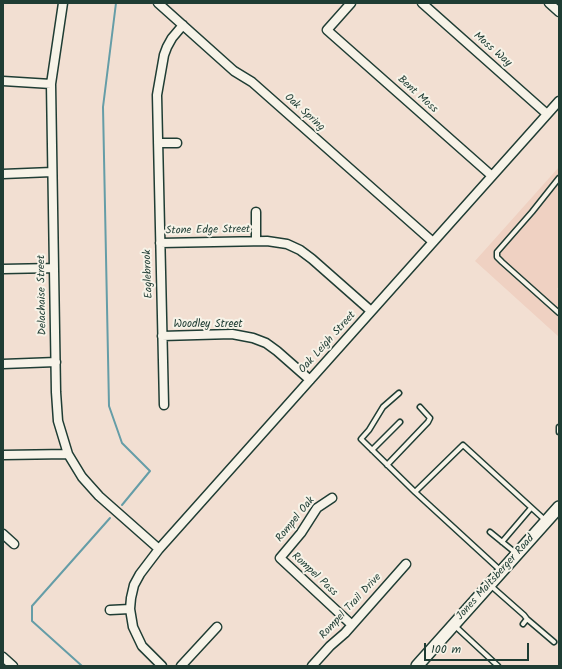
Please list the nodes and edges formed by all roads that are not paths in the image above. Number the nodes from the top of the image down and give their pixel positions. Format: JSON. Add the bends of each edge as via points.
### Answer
{"nodes":[{"id":1,"x":63,"y":3,"type":"edge"},
{"id":2,"x":158,"y":3,"type":"edge"},
{"id":3,"x":351,"y":3,"type":"edge"},
{"id":4,"x":422,"y":3,"type":"edge"},
{"id":5,"x":549,"y":3,"type":"edge"},
{"id":6,"x":559,"y":12,"type":"edge"},
{"id":7,"x":183,"y":25,"type":"junction"},
{"id":8,"x":3,"y":81,"type":"edge"},
{"id":9,"x":51,"y":84,"type":"junction"},
{"id":10,"x":559,"y":101,"type":"edge"},
{"id":11,"x":547,"y":114,"type":"junction"},
{"id":12,"x":158,"y":143,"type":"junction"},
{"id":13,"x":177,"y":143,"type":"dead end"},
{"id":14,"x":52,"y":172,"type":"junction"},
{"id":15,"x":3,"y":174,"type":"edge"},
{"id":16,"x":492,"y":176,"type":"junction"},
{"id":17,"x":559,"y":178,"type":"edge"},
{"id":18,"x":256,"y":212,"type":"dead end"},
{"id":19,"x":256,"y":241,"type":"junction"},
{"id":20,"x":433,"y":242,"type":"junction"},
{"id":21,"x":160,"y":243,"type":"junction"},
{"id":22,"x":54,"y":268,"type":"junction"},
{"id":23,"x":3,"y":270,"type":"edge"},
{"id":24,"x":371,"y":311,"type":"junction"},
{"id":25,"x":559,"y":314,"type":"edge"},
{"id":26,"x":162,"y":336,"type":"junction"},
{"id":27,"x":56,"y":362,"type":"junction"},
{"id":28,"x":3,"y":364,"type":"edge"},
{"id":29,"x":310,"y":380,"type":"junction"},
{"id":30,"x":399,"y":393,"type":"dead end"},
{"id":31,"x":164,"y":405,"type":"dead end"},
{"id":32,"x":420,"y":407,"type":"dead end"},
{"id":33,"x":400,"y":422,"type":"dead end"},
{"id":34,"x":559,"y":427,"type":"edge"},
{"id":35,"x":559,"y":432,"type":"edge"},
{"id":36,"x":372,"y":450,"type":"junction"},
{"id":37,"x":68,"y":454,"type":"junction"},
{"id":38,"x":3,"y":455,"type":"edge"},
{"id":39,"x":387,"y":465,"type":"junction"},
{"id":40,"x":415,"y":492,"type":"junction"},
{"id":41,"x":332,"y":498,"type":"dead end"},
{"id":42,"x":559,"y":507,"type":"edge"},
{"id":43,"x":531,"y":508,"type":"junction"},
{"id":44,"x":546,"y":522,"type":"junction"},
{"id":45,"x":490,"y":532,"type":"dead end"},
{"id":46,"x":3,"y":534,"type":"edge"},
{"id":47,"x":502,"y":542,"type":"junction"},
{"id":48,"x":14,"y":544,"type":"dead end"},
{"id":49,"x":159,"y":549,"type":"junction"},
{"id":50,"x":517,"y":554,"type":"junction"},
{"id":51,"x":280,"y":558,"type":"joint"},
{"id":52,"x":406,"y":564,"type":"dead end"},
{"id":53,"x":502,"y":571,"type":"junction"},
{"id":54,"x":490,"y":585,"type":"junction"},
{"id":55,"x":130,"y":609,"type":"junction"},
{"id":56,"x":110,"y":610,"type":"dead end"},
{"id":57,"x":527,"y":619,"type":"junction"},
{"id":58,"x":524,"y":624,"type":"dead end"},
{"id":59,"x":352,"y":625,"type":"junction"},
{"id":60,"x":454,"y":625,"type":"junction"},
{"id":61,"x":217,"y":627,"type":"dead end"},
{"id":62,"x":554,"y":642,"type":"dead end"},
{"id":63,"x":3,"y":657,"type":"edge"},
{"id":64,"x":13,"y":666,"type":"edge"},
{"id":65,"x":162,"y":666,"type":"edge"},
{"id":66,"x":181,"y":666,"type":"edge"},
{"id":67,"x":312,"y":666,"type":"edge"},
{"id":68,"x":418,"y":666,"type":"edge"},
{"id":69,"x":498,"y":666,"type":"edge"}],
"edges":[{"from":1,"to":9,"type":"street","name":"Delachaise Street"},
{"from":2,"to":7,"type":"street","name":"Oak Spring"},
{"from":3,"to":16,"type":"street","name":"Bent Moss","via":[[327,30]]},
{"from":4,"to":11,"type":"street","name":"Moss Way"},
{"from":5,"to":6,"type":"street"},
{"from":7,"to":12,"type":"street","name":"Eaglebrook","via":[[172,38],[164,55],[157,95]]},
{"from":7,"to":20,"type":"street","name":"Oak Spring","via":[[234,71],[252,82]]},
{"from":8,"to":9,"type":"street"},
{"from":9,"to":14,"type":"street","name":"Delachaise Street"},
{"from":10,"to":11,"type":"street","name":"Oak Leigh Street"},
{"from":11,"to":16,"type":"street","name":"Oak Leigh Street"},
{"from":12,"to":13,"type":"street"},
{"from":12,"to":21,"type":"street","name":"Eaglebrook"},
{"from":14,"to":15,"type":"street"},
{"from":14,"to":22,"type":"street","name":"Delachaise Street"},
{"from":16,"to":20,"type":"street","name":"Oak Leigh Street"},
{"from":17,"to":25,"type":"lane","via":[[497,252],[497,257]]},
{"from":18,"to":19,"type":"street","name":"Stone Edge Street"},
{"from":19,"to":21,"type":"street","name":"Stone Edge Street"},
{"from":19,"to":24,"type":"street","name":"Stone Edge Street","via":[[281,242],[300,250]]},
{"from":20,"to":24,"type":"street","name":"Oak Leigh Street"},
{"from":21,"to":26,"type":"street","name":"Eaglebrook"},
{"from":22,"to":23,"type":"street"},
{"from":22,"to":27,"type":"street","name":"Delachaise Street"},
{"from":24,"to":29,"type":"street","name":"Oak Leigh Street"},
{"from":26,"to":29,"type":"street","name":"Woodley Street","via":[[232,334],[253,338],[277,351]]},
{"from":26,"to":31,"type":"street","name":"Eaglebrook"},
{"from":27,"to":28,"type":"street"},
{"from":27,"to":37,"type":"street","name":"Delachaise Street","via":[[58,421]]},
{"from":29,"to":49,"type":"street","name":"Oak Leigh Street"},
{"from":30,"to":36,"type":"lane","via":[[383,407],[361,439]]},
{"from":32,"to":39,"type":"lane","via":[[430,418],[428,422]]},
{"from":33,"to":36,"type":"lane"},
{"from":34,"to":35,"type":"lane"},
{"from":36,"to":39,"type":"lane"},
{"from":37,"to":38,"type":"street"},
{"from":37,"to":49,"type":"street","name":"Delachaise Street","via":[[90,487]]},
{"from":39,"to":40,"type":"lane"},
{"from":40,"to":43,"type":"lane","via":[[463,445]]},
{"from":40,"to":53,"type":"lane"},
{"from":41,"to":51,"type":"street","name":"Rompel Oak","via":[[317,508],[301,533]]},
{"from":42,"to":44,"type":"main road","name":"Jones Maltsberger Road"},
{"from":43,"to":44,"type":"lane"},
{"from":43,"to":47,"type":"lane"},
{"from":44,"to":50,"type":"main road","name":"Jones Maltsberger Road"},
{"from":45,"to":47,"type":"lane"},
{"from":46,"to":48,"type":"street"},
{"from":47,"to":50,"type":"lane"},
{"from":49,"to":55,"type":"street","name":"Oak Leigh Street","via":[[134,585]]},
{"from":50,"to":53,"type":"main road","name":"Jones Maltsberger Road"},
{"from":51,"to":59,"type":"street","name":"Rompel Pass"},
{"from":52,"to":59,"type":"street","name":"Rompel Trail Drive"},
{"from":53,"to":54,"type":"main road","name":"Jones Maltsberger Road"},
{"from":54,"to":57,"type":"lane"},
{"from":54,"to":60,"type":"main road","name":"Jones Maltsberger Road"},
{"from":55,"to":56,"type":"street"},
{"from":55,"to":65,"type":"street","name":"Oak Leigh Street","via":[[133,627],[142,646]]},
{"from":57,"to":58,"type":"lane"},
{"from":57,"to":62,"type":"lane"},
{"from":59,"to":67,"type":"street","name":"Rompel Trail Drive"},
{"from":60,"to":68,"type":"main road","name":"Jones Maltsberger Road"},
{"from":60,"to":69,"type":"lane"},
{"from":61,"to":66,"type":"street"},
{"from":63,"to":64,"type":"street"}]}
